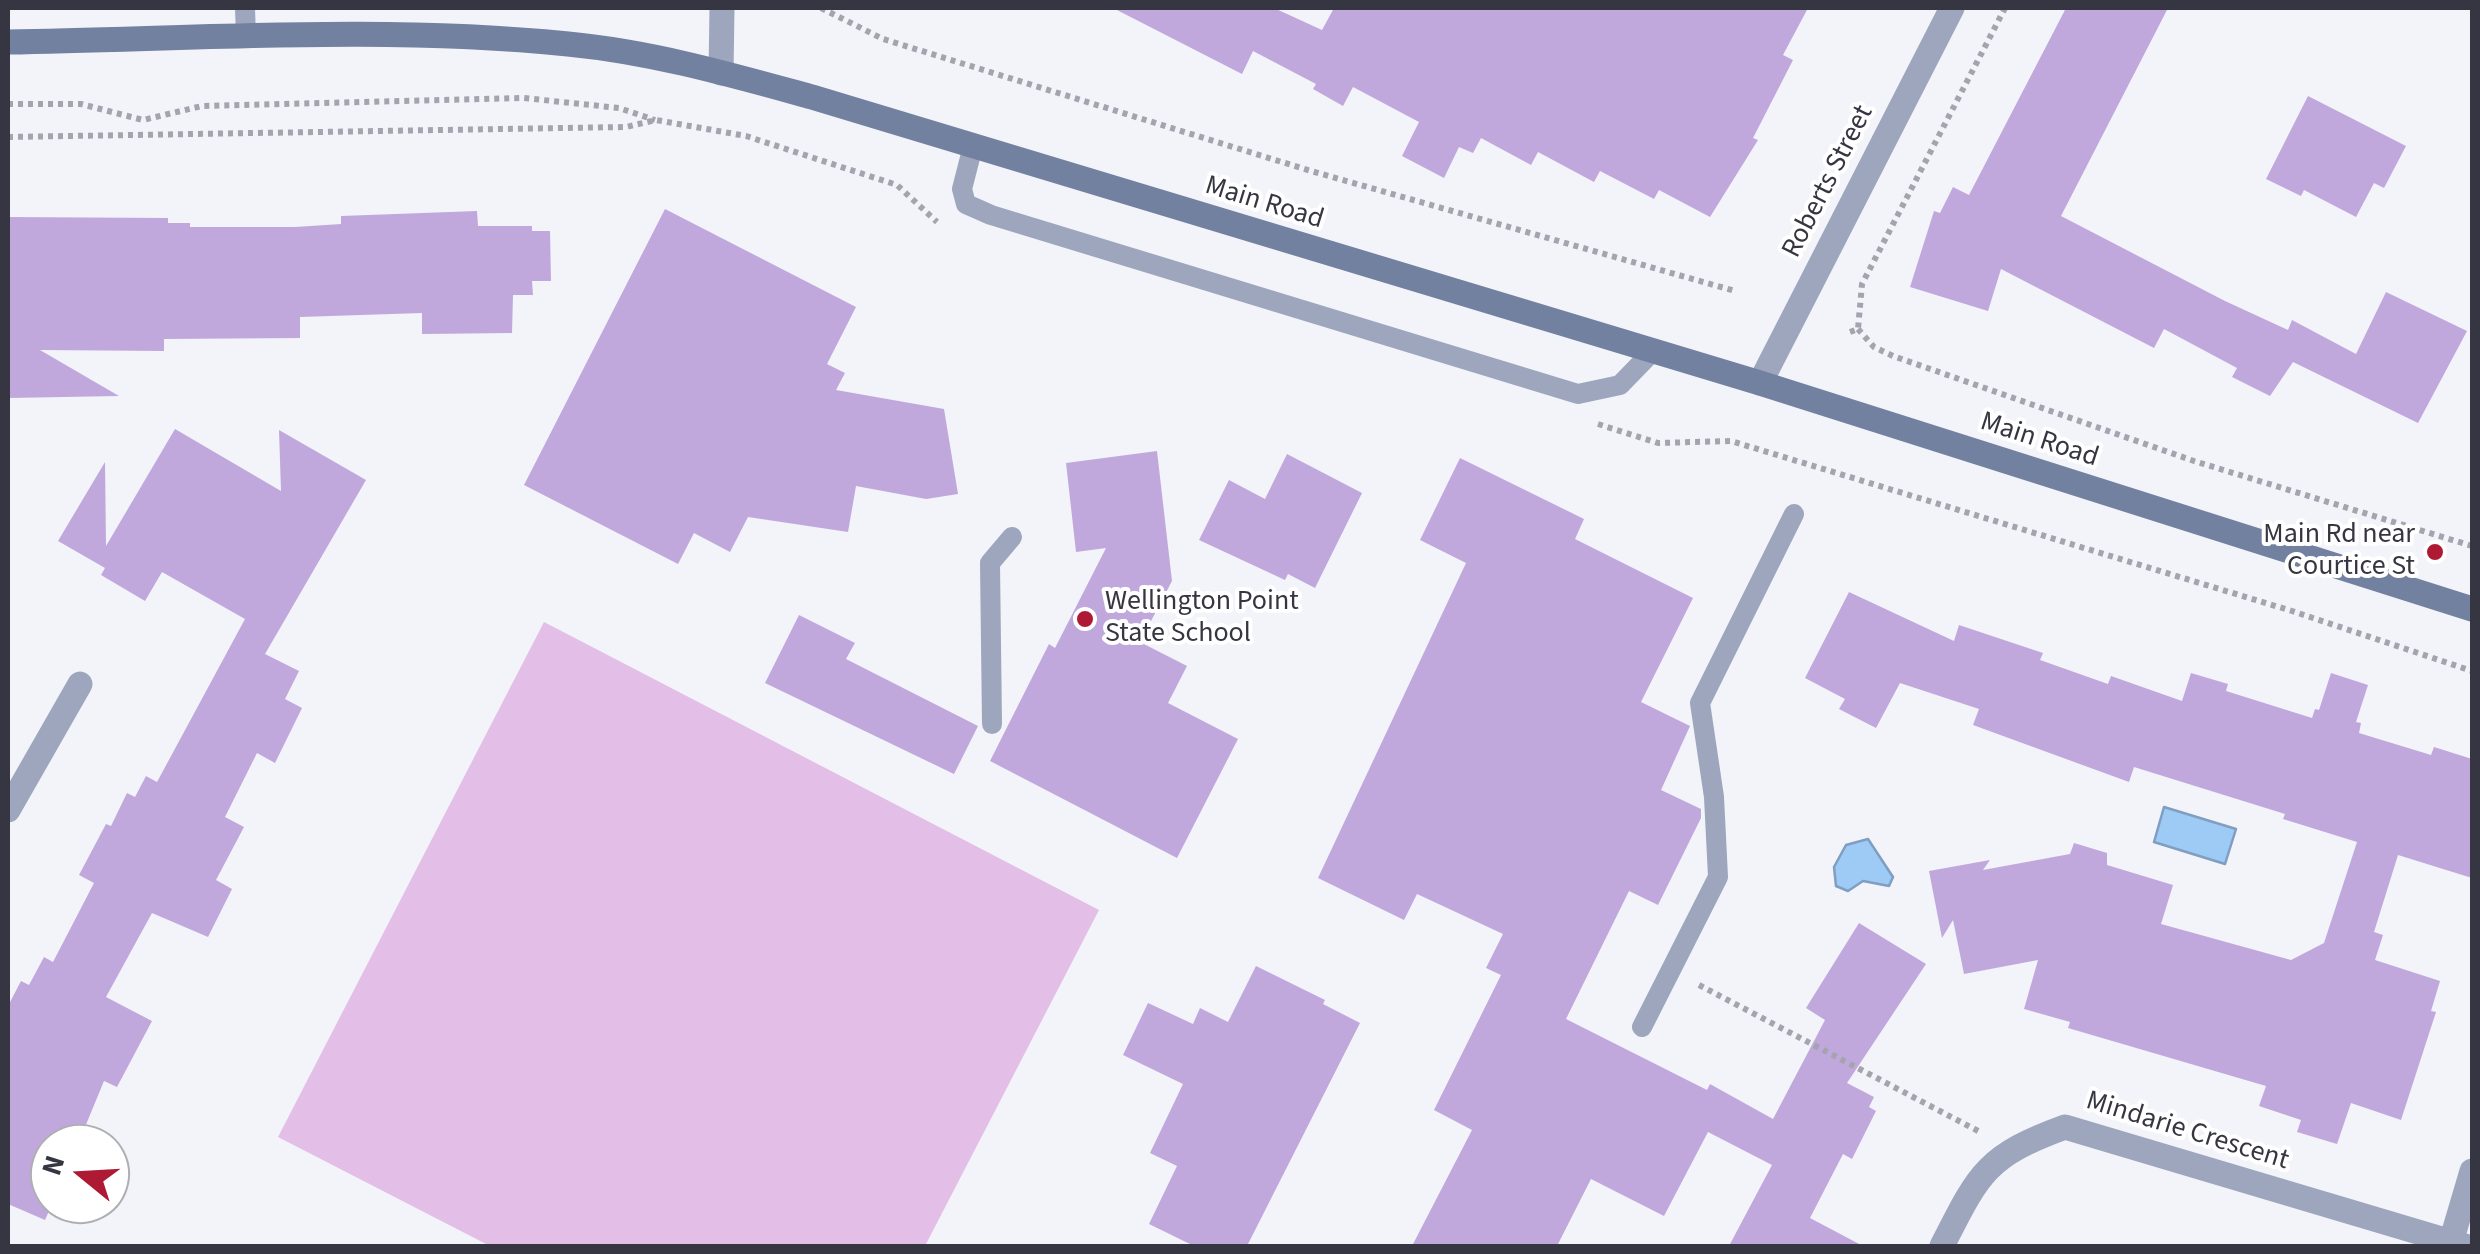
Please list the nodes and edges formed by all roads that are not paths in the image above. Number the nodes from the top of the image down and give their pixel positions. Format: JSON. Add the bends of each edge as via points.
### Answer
{"nodes":[{"id":1,"x":245,"y":8,"type":"edge"},
{"id":2,"x":722,"y":8,"type":"edge"},
{"id":3,"x":1952,"y":8,"type":"edge"},
{"id":4,"x":246,"y":38,"type":"junction"},
{"id":5,"x":8,"y":42,"type":"edge"},
{"id":6,"x":721,"y":72,"type":"junction"},
{"id":7,"x":973,"y":146,"type":"junction"},
{"id":8,"x":1652,"y":352,"type":"junction"},
{"id":9,"x":1760,"y":383,"type":"junction"},
{"id":10,"x":1794,"y":514,"type":"dead end"},
{"id":11,"x":1012,"y":537,"type":"dead end"},
{"id":12,"x":2472,"y":610,"type":"edge"},
{"id":13,"x":80,"y":684,"type":"dead end"},
{"id":14,"x":992,"y":724,"type":"dead end"},
{"id":15,"x":8,"y":810,"type":"edge"},
{"id":16,"x":1642,"y":1027,"type":"dead end"},
{"id":17,"x":2472,"y":1171,"type":"edge"},
{"id":18,"x":2458,"y":1244,"type":"edge"},
{"id":19,"x":1942,"y":1246,"type":"edge"}],
"edges":[{"from":1,"to":4,"type":"lane"},
{"from":2,"to":6,"type":"street"},
{"from":3,"to":9,"type":"street","name":"Roberts Street"},
{"from":4,"to":5,"type":"main road","name":"Main Road"},
{"from":4,"to":6,"type":"main road","name":"Main Road","via":[[433,36],[568,44]]},
{"from":6,"to":7,"type":"main road","name":"Main Road"},
{"from":7,"to":8,"type":"main road","name":"Main Road"},
{"from":7,"to":8,"type":"lane","via":[[962,188],[966,204],[992,216],[1578,394],[1620,385]]},
{"from":8,"to":9,"type":"main road","name":"Main Road"},
{"from":9,"to":12,"type":"main road","name":"Main Road"},
{"from":10,"to":16,"type":"lane","via":[[1700,702],[1718,878]]},
{"from":11,"to":14,"type":"lane","via":[[990,563]]},
{"from":13,"to":15,"type":"street"},
{"from":17,"to":18,"type":"street"},
{"from":18,"to":19,"type":"street","name":"Mindarie Crescent","via":[[2065,1126],[2010,1147],[1971,1188]]}]}
